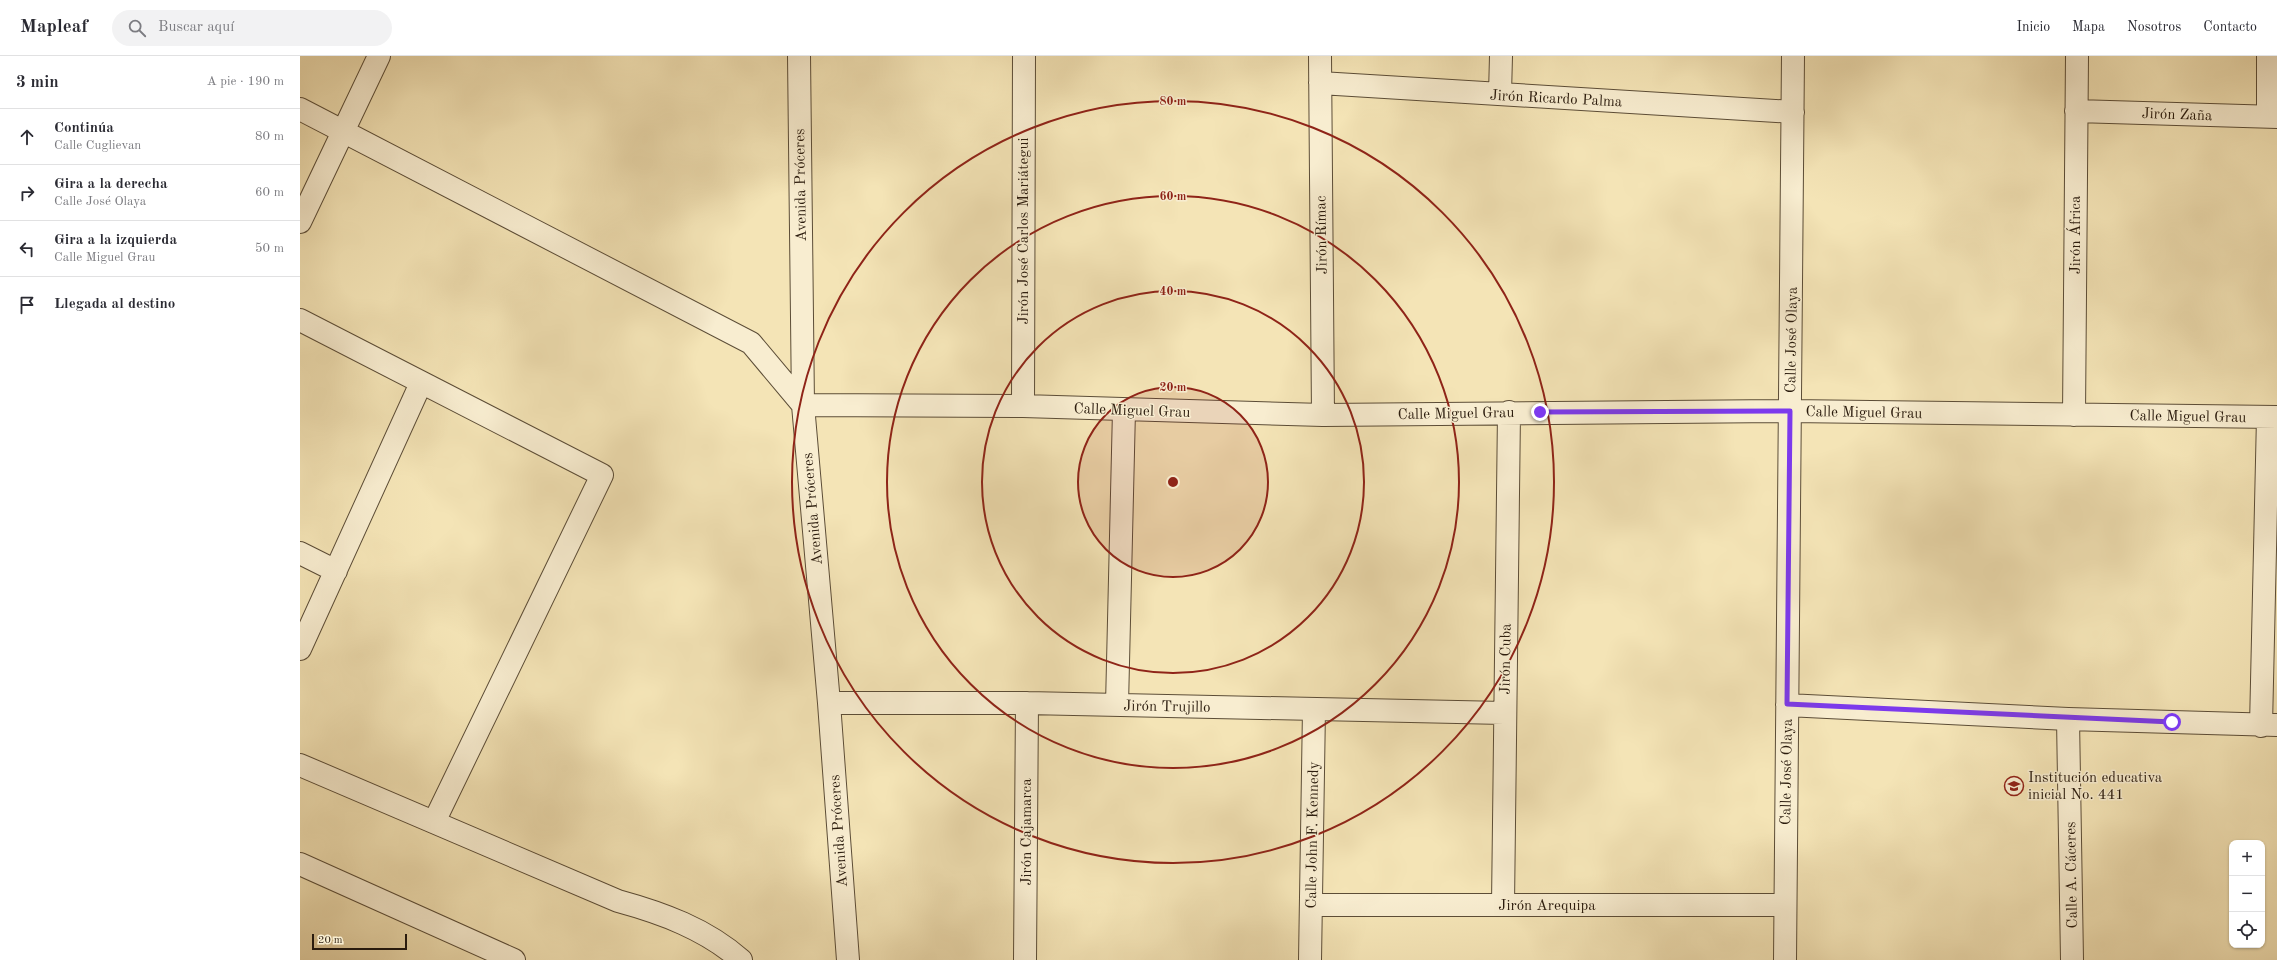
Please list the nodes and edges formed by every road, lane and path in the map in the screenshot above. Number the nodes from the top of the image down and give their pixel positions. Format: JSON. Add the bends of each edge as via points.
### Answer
{"nodes":[{"id":1,"x":379,"y":56,"type":"edge"},
{"id":2,"x":799,"y":56,"type":"edge"},
{"id":3,"x":1024,"y":56,"type":"edge"},
{"id":4,"x":1320,"y":56,"type":"edge"},
{"id":5,"x":1501,"y":56,"type":"edge"},
{"id":6,"x":1793,"y":56,"type":"edge"},
{"id":7,"x":2077,"y":56,"type":"edge"},
{"id":8,"x":2268,"y":56,"type":"edge"},
{"id":9,"x":1320,"y":83,"type":"junction"},
{"id":10,"x":1500,"y":94,"type":"junction"},
{"id":11,"x":300,"y":109,"type":"edge"},
{"id":12,"x":2076,"y":111,"type":"junction"},
{"id":13,"x":1793,"y":112,"type":"junction"},
{"id":14,"x":2272,"y":117,"type":"edge"},
{"id":15,"x":343,"y":131,"type":"junction"},
{"id":16,"x":300,"y":222,"type":"edge"},
{"id":17,"x":300,"y":320,"type":"edge"},
{"id":18,"x":421,"y":383,"type":"junction"},
{"id":19,"x":803,"y":405,"type":"junction"},
{"id":20,"x":1023,"y":406,"type":"junction"},
{"id":21,"x":1124,"y":410,"type":"junction"},
{"id":22,"x":1790,"y":411,"type":"junction"},
{"id":23,"x":1509,"y":412,"type":"junction"},
{"id":24,"x":1323,"y":414,"type":"junction"},
{"id":25,"x":2074,"y":415,"type":"junction"},
{"id":26,"x":2272,"y":417,"type":"edge"},
{"id":27,"x":300,"y":553,"type":"edge"},
{"id":28,"x":336,"y":571,"type":"junction"},
{"id":29,"x":300,"y":649,"type":"edge"},
{"id":30,"x":829,"y":702,"type":"junction"},
{"id":31,"x":1027,"y":704,"type":"junction"},
{"id":32,"x":1787,"y":704,"type":"junction"},
{"id":33,"x":1117,"y":705,"type":"junction"},
{"id":34,"x":1314,"y":709,"type":"junction"},
{"id":35,"x":1504,"y":713,"type":"junction"},
{"id":36,"x":2068,"y":719,"type":"junction"},
{"id":37,"x":2269,"y":726,"type":"edge"},
{"id":38,"x":300,"y":765,"type":"edge"},
{"id":39,"x":434,"y":822,"type":"junction"},
{"id":40,"x":300,"y":864,"type":"edge"},
{"id":41,"x":1311,"y":905,"type":"junction"},
{"id":42,"x":1503,"y":905,"type":"junction"},
{"id":43,"x":1784,"y":905,"type":"junction"},
{"id":44,"x":514,"y":960,"type":"edge"},
{"id":45,"x":740,"y":960,"type":"edge"},
{"id":46,"x":848,"y":960,"type":"edge"},
{"id":47,"x":1026,"y":960,"type":"edge"},
{"id":48,"x":1310,"y":960,"type":"edge"},
{"id":49,"x":1785,"y":960,"type":"edge"},
{"id":50,"x":2072,"y":960,"type":"edge"}],
"edges":[{"from":1,"to":15,"type":"street"},
{"from":2,"to":19,"type":"street","name":"Avenida Próceres"},
{"from":3,"to":20,"type":"street","name":"Jirón José Carlos Mariátegui"},
{"from":4,"to":9,"type":"street","name":"Jirón Rímac"},
{"from":5,"to":10,"type":"street"},
{"from":6,"to":13,"type":"street","name":"Calle José Olaya"},
{"from":7,"to":12,"type":"street","name":"Jirón África"},
{"from":8,"to":14,"type":"street"},
{"from":9,"to":10,"type":"street","name":"Jirón Ricardo Palma"},
{"from":9,"to":24,"type":"street","name":"Jirón Rímac"},
{"from":10,"to":13,"type":"street","name":"Jirón Ricardo Palma"},
{"from":11,"to":15,"type":"street"},
{"from":12,"to":14,"type":"street","name":"Jirón Zaña"},
{"from":12,"to":25,"type":"street","name":"Jirón África"},
{"from":13,"to":22,"type":"street","name":"Calle José Olaya"},
{"from":15,"to":16,"type":"street"},
{"from":15,"to":19,"type":"street","via":[[751,343]]},
{"from":17,"to":18,"type":"street"},
{"from":18,"to":28,"type":"street"},
{"from":18,"to":39,"type":"street","via":[[602,475]]},
{"from":19,"to":20,"type":"street","name":"Calle Miguel Grau"},
{"from":19,"to":30,"type":"street","name":"Avenida Próceres"},
{"from":20,"to":21,"type":"street","name":"Calle Miguel Grau"},
{"from":21,"to":24,"type":"street","name":"Calle Miguel Grau"},
{"from":21,"to":33,"type":"street"},
{"from":22,"to":23,"type":"street","name":"Calle Miguel Grau"},
{"from":22,"to":25,"type":"street","name":"Calle Miguel Grau"},
{"from":22,"to":32,"type":"street","name":"Calle José Olaya"},
{"from":23,"to":24,"type":"street","name":"Calle Miguel Grau"},
{"from":23,"to":35,"type":"street","name":"Jirón Cuba"},
{"from":25,"to":26,"type":"street","name":"Calle Miguel Grau"},
{"from":26,"to":37,"type":"street"},
{"from":27,"to":28,"type":"street"},
{"from":28,"to":29,"type":"street"},
{"from":30,"to":31,"type":"street","name":"Jirón Trujillo"},
{"from":30,"to":46,"type":"street","name":"Avenida Próceres"},
{"from":31,"to":33,"type":"street","name":"Jirón Trujillo"},
{"from":31,"to":47,"type":"street","name":"Jirón Cajamarca"},
{"from":32,"to":36,"type":"street"},
{"from":32,"to":43,"type":"street","name":"Calle José Olaya"},
{"from":33,"to":34,"type":"street","name":"Jirón Trujillo"},
{"from":34,"to":35,"type":"street","name":"Jirón Trujillo"},
{"from":34,"to":41,"type":"street","name":"Calle John F. Kennedy"},
{"from":35,"to":42,"type":"street","name":"Jirón Cuba"},
{"from":36,"to":37,"type":"street"},
{"from":36,"to":50,"type":"street","name":"Calle A. Cáceres"},
{"from":38,"to":39,"type":"street"},
{"from":39,"to":45,"type":"street","via":[[618,901],[681,922],[710,938]]},
{"from":40,"to":44,"type":"street"},
{"from":41,"to":42,"type":"street","name":"Jirón Arequipa"},
{"from":41,"to":48,"type":"street","name":"Calle John F. Kennedy"},
{"from":42,"to":43,"type":"street","name":"Jirón Arequipa"},
{"from":43,"to":49,"type":"street","name":"Calle José Olaya"}]}
